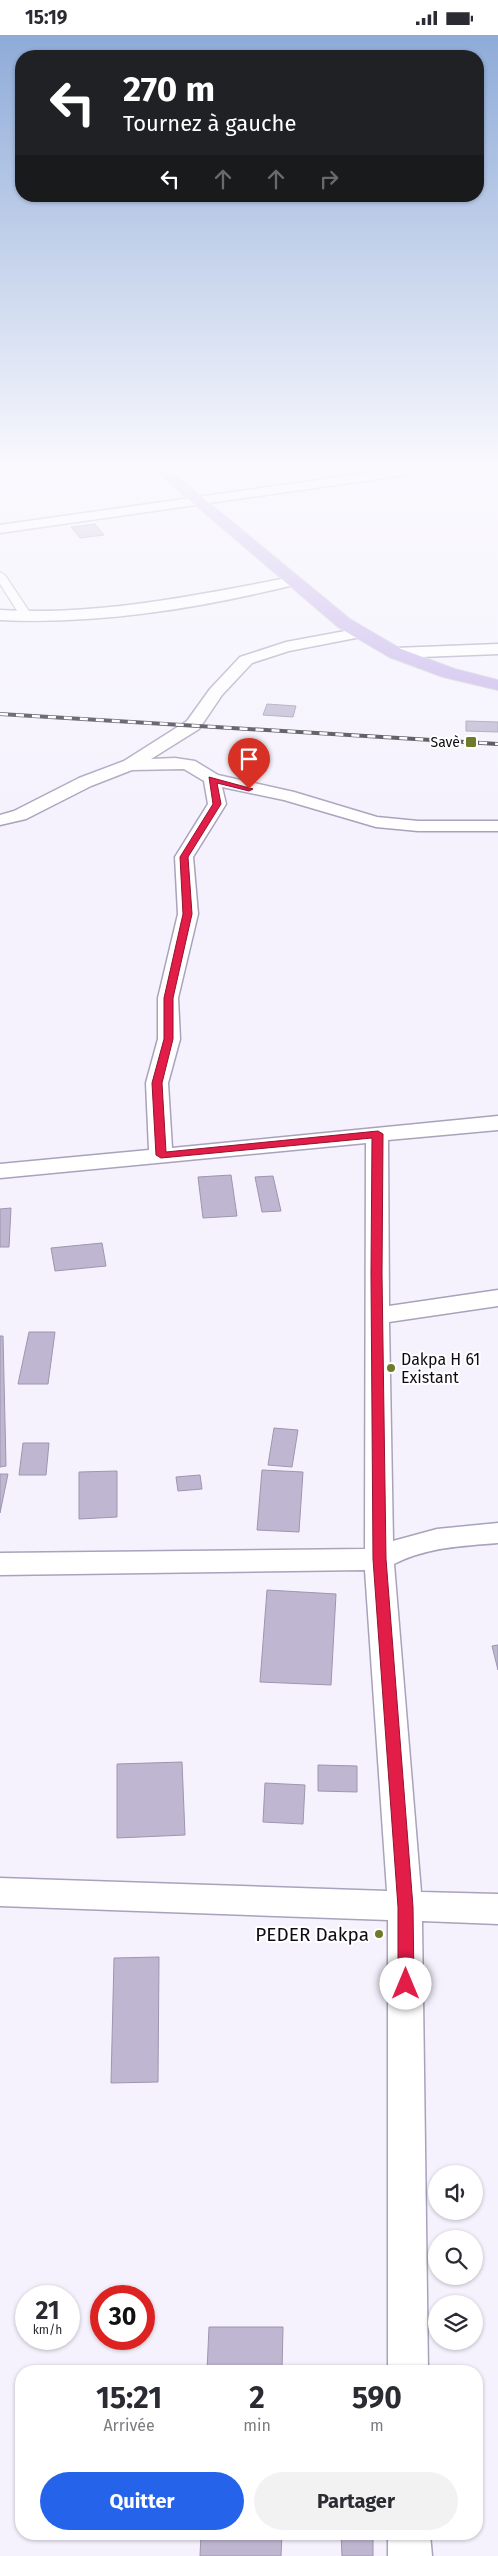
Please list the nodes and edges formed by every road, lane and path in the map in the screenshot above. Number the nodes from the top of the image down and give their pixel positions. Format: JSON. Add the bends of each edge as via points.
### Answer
{"nodes":[{"id":1,"x":8,"y":587,"type":"edge"},
{"id":2,"x":261,"y":587,"type":"edge"},
{"id":3,"x":299,"y":587,"type":"edge"},
{"id":4,"x":0,"y":615,"type":"edge"},
{"id":5,"x":28,"y":617,"type":"junction"},
{"id":6,"x":361,"y":633,"type":"junction"},
{"id":7,"x":498,"y":649,"type":"edge"},
{"id":8,"x":395,"y":653,"type":"junction"},
{"id":9,"x":498,"y":660,"type":"edge"},
{"id":10,"x":423,"y":663,"type":"junction"},
{"id":11,"x":498,"y":685,"type":"edge"},
{"id":12,"x":130,"y":765,"type":"junction"},
{"id":13,"x":212,"y":779,"type":"junction"},
{"id":14,"x":0,"y":820,"type":"edge"},
{"id":15,"x":498,"y":826,"type":"edge"},
{"id":16,"x":498,"y":1123,"type":"edge"},
{"id":17,"x":378,"y":1134,"type":"junction"},
{"id":18,"x":161,"y":1155,"type":"junction"},
{"id":19,"x":0,"y":1171,"type":"edge"},
{"id":20,"x":498,"y":1299,"type":"edge"},
{"id":21,"x":377,"y":1315,"type":"junction"},
{"id":22,"x":498,"y":1533,"type":"edge"},
{"id":23,"x":379,"y":1559,"type":"junction"},
{"id":24,"x":0,"y":1564,"type":"edge"},
{"id":25,"x":0,"y":1892,"type":"edge"},
{"id":26,"x":405,"y":1907,"type":"junction"},
{"id":27,"x":498,"y":1909,"type":"edge"},
{"id":28,"x":408,"y":2365,"type":"edge"},
{"id":29,"x":410,"y":2540,"type":"edge"},
{"id":30,"x":410,"y":2556,"type":"edge"}],
"edges":[{"from":1,"to":5,"type":"street"},
{"from":2,"to":5,"type":"street","via":[[134,610]]},
{"from":3,"to":6,"type":"main road"},
{"from":4,"to":5,"type":"street"},
{"from":6,"to":8,"type":"main road"},
{"from":6,"to":12,"type":"street","via":[[286,647],[246,660],[216,691],[193,725]]},
{"from":7,"to":8,"type":"street"},
{"from":8,"to":10,"type":"main road"},
{"from":9,"to":10,"type":"street"},
{"from":10,"to":11,"type":"main road"},
{"from":12,"to":13,"type":"street","via":[[189,765]]},
{"from":12,"to":14,"type":"street","via":[[20,815]]},
{"from":13,"to":15,"type":"street","via":[[288,796],[376,822],[418,826]]},
{"from":13,"to":18,"type":"street","via":[[217,804],[184,857],[188,914],[168,998],[169,1039],[157,1083]]},
{"from":16,"to":17,"type":"street"},
{"from":17,"to":18,"type":"street"},
{"from":17,"to":21,"type":"street"},
{"from":18,"to":19,"type":"street"},
{"from":20,"to":21,"type":"street"},
{"from":21,"to":23,"type":"street"},
{"from":22,"to":23,"type":"street","via":[[452,1536],[402,1546]]},
{"from":23,"to":24,"type":"street"},
{"from":23,"to":26,"type":"street"},
{"from":25,"to":26,"type":"street"},
{"from":26,"to":27,"type":"street"},
{"from":26,"to":28,"type":"street"},
{"from":29,"to":30,"type":"street"}]}
